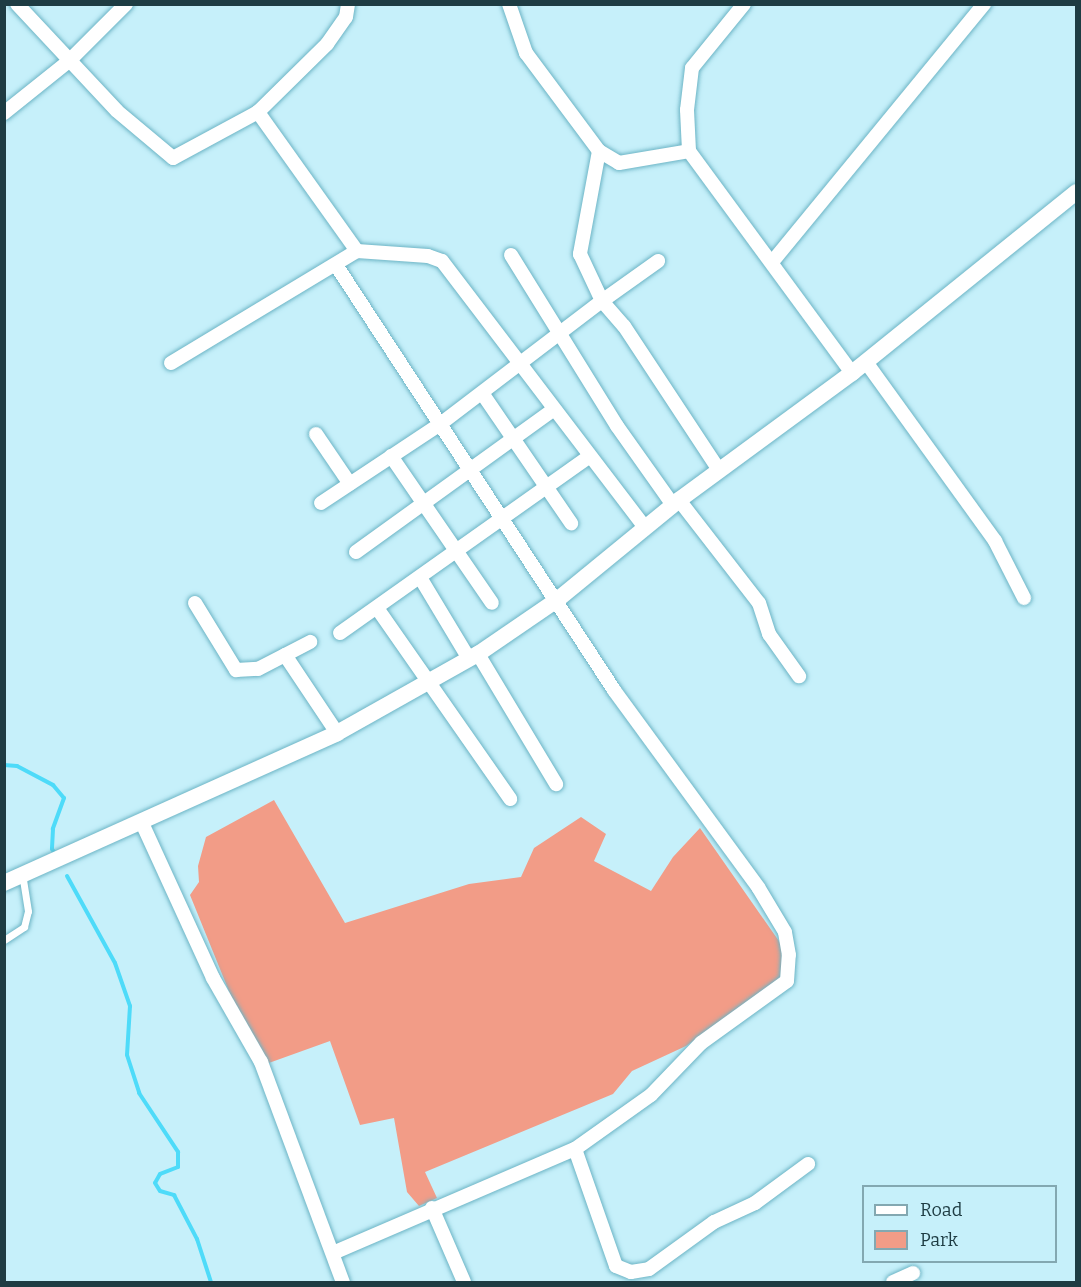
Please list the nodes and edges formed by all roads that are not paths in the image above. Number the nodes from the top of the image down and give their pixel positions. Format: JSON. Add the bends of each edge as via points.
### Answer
{"nodes":[{"id":1,"x":17,"y":4,"type":"edge"},
{"id":2,"x":126,"y":4,"type":"edge"},
{"id":3,"x":348,"y":4,"type":"edge"},
{"id":4,"x":509,"y":4,"type":"edge"},
{"id":5,"x":744,"y":4,"type":"edge"},
{"id":6,"x":984,"y":4,"type":"edge"},
{"id":7,"x":69,"y":61,"type":"junction"},
{"id":8,"x":4,"y":112,"type":"edge"},
{"id":9,"x":258,"y":112,"type":"junction"},
{"id":10,"x":599,"y":151,"type":"junction"},
{"id":11,"x":689,"y":151,"type":"junction"},
{"id":12,"x":1077,"y":192,"type":"edge"},
{"id":13,"x":357,"y":251,"type":"junction"},
{"id":14,"x":511,"y":255,"type":"dead end"},
{"id":15,"x":658,"y":261,"type":"dead end"},
{"id":16,"x":773,"y":261,"type":"junction"},
{"id":17,"x":336,"y":265,"type":"junction"},
{"id":18,"x":602,"y":301,"type":"junction"},
{"id":19,"x":561,"y":333,"type":"junction"},
{"id":20,"x":866,"y":362,"type":"junction"},
{"id":21,"x":171,"y":363,"type":"dead end"},
{"id":22,"x":522,"y":363,"type":"junction"},
{"id":23,"x":852,"y":373,"type":"junction"},
{"id":24,"x":482,"y":393,"type":"junction"},
{"id":25,"x":553,"y":410,"type":"junction"},
{"id":26,"x":439,"y":425,"type":"junction"},
{"id":27,"x":316,"y":434,"type":"dead end"},
{"id":28,"x":513,"y":440,"type":"junction"},
{"id":29,"x":391,"y":456,"type":"junction"},
{"id":30,"x":589,"y":457,"type":"junction"},
{"id":31,"x":471,"y":469,"type":"junction"},
{"id":32,"x":719,"y":470,"type":"junction"},
{"id":33,"x":350,"y":484,"type":"junction"},
{"id":34,"x":548,"y":486,"type":"junction"},
{"id":35,"x":321,"y":503,"type":"dead end"},
{"id":36,"x":676,"y":503,"type":"junction"},
{"id":37,"x":423,"y":504,"type":"junction"},
{"id":38,"x":503,"y":518,"type":"junction"},
{"id":39,"x":572,"y":523,"type":"dead end"},
{"id":40,"x":645,"y":527,"type":"junction"},
{"id":41,"x":356,"y":552,"type":"dead end"},
{"id":42,"x":456,"y":552,"type":"junction"},
{"id":43,"x":421,"y":579,"type":"junction"},
{"id":44,"x":1024,"y":598,"type":"dead end"},
{"id":45,"x":557,"y":600,"type":"junction"},
{"id":46,"x":195,"y":603,"type":"dead end"},
{"id":47,"x":492,"y":603,"type":"dead end"},
{"id":48,"x":377,"y":608,"type":"junction"},
{"id":49,"x":340,"y":633,"type":"dead end"},
{"id":50,"x":310,"y":642,"type":"dead end"},
{"id":51,"x":285,"y":655,"type":"junction"},
{"id":52,"x":474,"y":656,"type":"junction"},
{"id":53,"x":799,"y":676,"type":"dead end"},
{"id":54,"x":432,"y":682,"type":"junction"},
{"id":55,"x":337,"y":733,"type":"junction"},
{"id":56,"x":556,"y":784,"type":"dead end"},
{"id":57,"x":510,"y":799,"type":"dead end"},
{"id":58,"x":142,"y":823,"type":"junction"},
{"id":59,"x":22,"y":876,"type":"junction"},
{"id":60,"x":4,"y":883,"type":"edge"},
{"id":61,"x":4,"y":940,"type":"edge"},
{"id":62,"x":575,"y":1149,"type":"junction"},
{"id":63,"x":808,"y":1164,"type":"dead end"},
{"id":64,"x":432,"y":1208,"type":"junction"},
{"id":65,"x":333,"y":1253,"type":"junction"},
{"id":66,"x":913,"y":1273,"type":"dead end"},
{"id":67,"x":628,"y":1277,"type":"edge"},
{"id":68,"x":343,"y":1282,"type":"edge"},
{"id":69,"x":464,"y":1282,"type":"edge"},
{"id":70,"x":893,"y":1282,"type":"edge"}],
"edges":[{"from":1,"to":7,"type":"street"},
{"from":2,"to":7,"type":"street"},
{"from":3,"to":9,"type":"street","via":[[346,17],[327,44]]},
{"from":4,"to":10,"type":"street","via":[[526,53]]},
{"from":5,"to":11,"type":"street","via":[[692,68],[687,110]]},
{"from":6,"to":16,"type":"street"},
{"from":7,"to":8,"type":"street"},
{"from":7,"to":9,"type":"street","via":[[117,111],[172,158]]},
{"from":9,"to":13,"type":"street"},
{"from":10,"to":11,"type":"street","via":[[619,163]]},
{"from":10,"to":18,"type":"street","via":[[580,254]]},
{"from":11,"to":16,"type":"street"},
{"from":12,"to":20,"type":"street"},
{"from":13,"to":17,"type":"street"},
{"from":13,"to":22,"type":"street","via":[[428,256],[442,261]]},
{"from":14,"to":19,"type":"street"},
{"from":15,"to":18,"type":"street"},
{"from":16,"to":23,"type":"street"},
{"from":17,"to":21,"type":"street"},
{"from":17,"to":26,"type":"street"},
{"from":18,"to":19,"type":"street"},
{"from":18,"to":32,"type":"street","via":[[624,326]]},
{"from":19,"to":22,"type":"street"},
{"from":19,"to":36,"type":"street","via":[[617,426]]},
{"from":20,"to":23,"type":"street"},
{"from":20,"to":44,"type":"street","via":[[995,541]]},
{"from":22,"to":24,"type":"street"},
{"from":22,"to":25,"type":"street"},
{"from":23,"to":32,"type":"street"},
{"from":24,"to":26,"type":"street"},
{"from":24,"to":28,"type":"street"},
{"from":25,"to":28,"type":"street"},
{"from":25,"to":30,"type":"street"},
{"from":26,"to":29,"type":"street"},
{"from":26,"to":31,"type":"street"},
{"from":27,"to":33,"type":"street"},
{"from":28,"to":31,"type":"street"},
{"from":28,"to":34,"type":"street"},
{"from":29,"to":33,"type":"street"},
{"from":29,"to":37,"type":"street"},
{"from":30,"to":34,"type":"street"},
{"from":30,"to":40,"type":"street"},
{"from":31,"to":37,"type":"street"},
{"from":31,"to":38,"type":"street"},
{"from":32,"to":36,"type":"street"},
{"from":33,"to":35,"type":"street"},
{"from":34,"to":38,"type":"street"},
{"from":34,"to":39,"type":"street"},
{"from":36,"to":40,"type":"street"},
{"from":36,"to":53,"type":"street","via":[[759,603],[769,634]]},
{"from":37,"to":41,"type":"street"},
{"from":37,"to":42,"type":"street"},
{"from":38,"to":42,"type":"street"},
{"from":38,"to":45,"type":"street"},
{"from":40,"to":45,"type":"street"},
{"from":42,"to":43,"type":"street"},
{"from":42,"to":47,"type":"street"},
{"from":43,"to":48,"type":"street"},
{"from":43,"to":52,"type":"street"},
{"from":45,"to":52,"type":"street"},
{"from":45,"to":62,"type":"street","via":[[614,690],[758,887],[785,932],[789,955],[787,981],[701,1043],[651,1095]]},
{"from":46,"to":51,"type":"street","via":[[236,670],[258,669]]},
{"from":48,"to":49,"type":"street"},
{"from":48,"to":54,"type":"street"},
{"from":50,"to":51,"type":"street"},
{"from":51,"to":55,"type":"street"},
{"from":52,"to":54,"type":"street"},
{"from":52,"to":56,"type":"street"},
{"from":54,"to":55,"type":"street"},
{"from":54,"to":57,"type":"street"},
{"from":55,"to":58,"type":"street"},
{"from":58,"to":59,"type":"street"},
{"from":58,"to":65,"type":"street","via":[[213,978],[261,1062]]},
{"from":59,"to":60,"type":"street"},
{"from":59,"to":61,"type":"lane","via":[[28,911],[24,927]]},
{"from":62,"to":64,"type":"street"},
{"from":62,"to":67,"type":"street","via":[[616,1266]]},
{"from":63,"to":67,"type":"street","via":[[755,1203],[714,1222],[649,1269]]},
{"from":64,"to":65,"type":"street"},
{"from":64,"to":69,"type":"street"},
{"from":65,"to":68,"type":"street"},
{"from":66,"to":70,"type":"street"}]}
